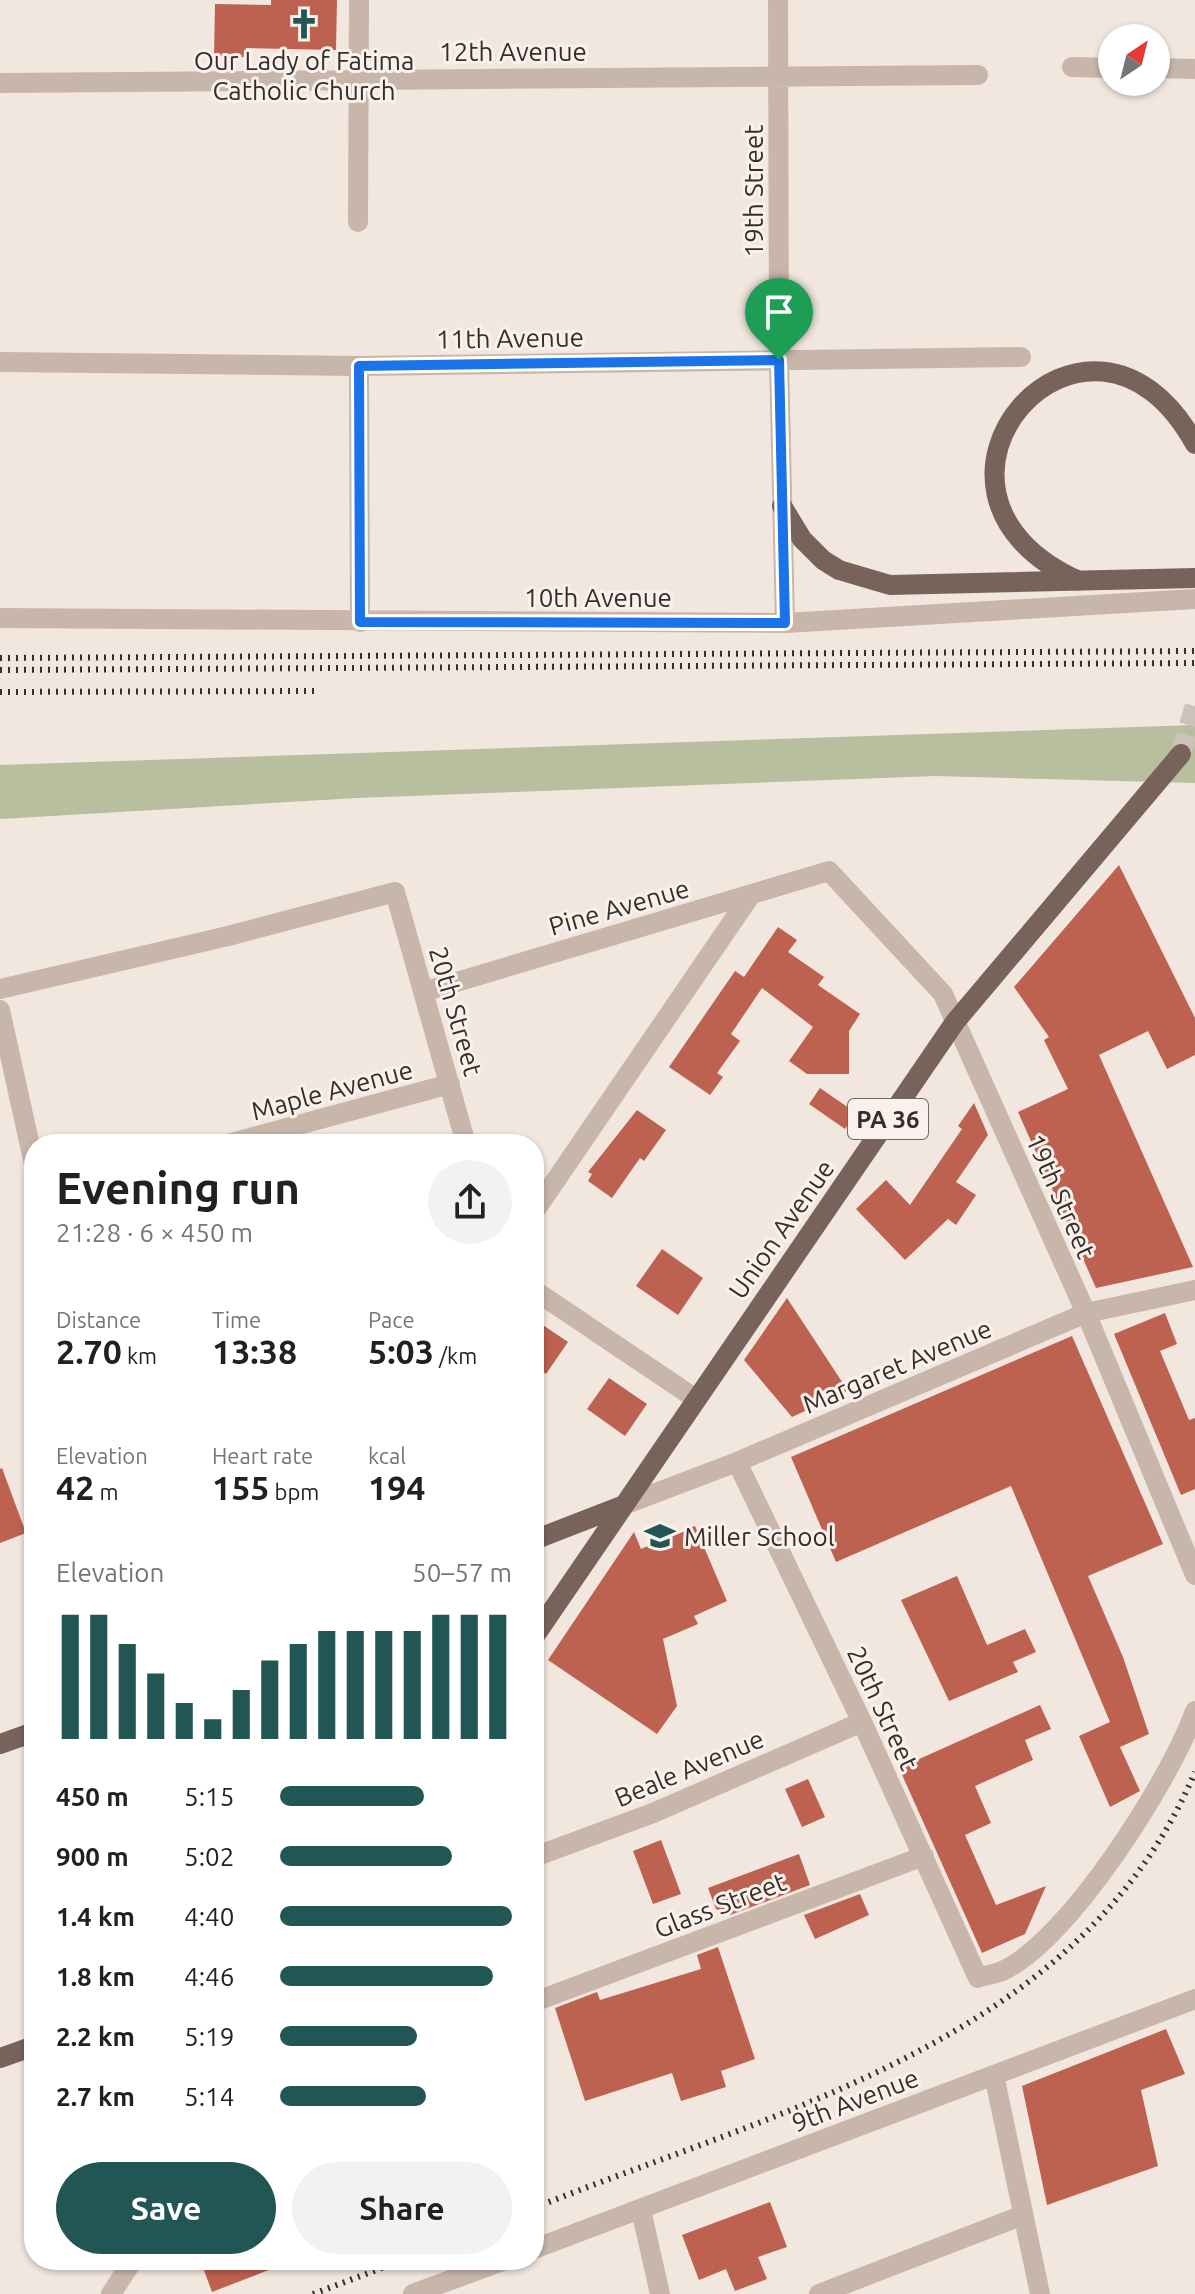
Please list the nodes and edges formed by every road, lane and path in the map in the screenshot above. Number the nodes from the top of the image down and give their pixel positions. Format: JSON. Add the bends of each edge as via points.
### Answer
{"nodes":[{"id":1,"x":359,"y":0,"type":"edge"},
{"id":2,"x":778,"y":0,"type":"edge"},
{"id":3,"x":1072,"y":67,"type":"dead end"},
{"id":4,"x":1098,"y":68,"type":"edge"},
{"id":5,"x":1170,"y":68,"type":"edge"},
{"id":6,"x":1195,"y":69,"type":"edge"},
{"id":7,"x":978,"y":75,"type":"dead end"},
{"id":8,"x":779,"y":76,"type":"junction"},
{"id":9,"x":359,"y":78,"type":"junction"},
{"id":10,"x":0,"y":83,"type":"edge"},
{"id":11,"x":358,"y":222,"type":"dead end"},
{"id":12,"x":1021,"y":357,"type":"dead end"},
{"id":13,"x":779,"y":360,"type":"junction"},
{"id":14,"x":0,"y":362,"type":"edge"},
{"id":15,"x":359,"y":366,"type":"junction"},
{"id":16,"x":1195,"y":444,"type":"edge"},
{"id":17,"x":782,"y":506,"type":"junction"},
{"id":18,"x":1195,"y":578,"type":"edge"},
{"id":19,"x":1083,"y":583,"type":"junction"},
{"id":20,"x":1195,"y":599,"type":"edge"},
{"id":21,"x":0,"y":618,"type":"edge"},
{"id":22,"x":360,"y":622,"type":"junction"},
{"id":23,"x":785,"y":623,"type":"junction"},
{"id":24,"x":1181,"y":754,"type":"tunnel mouth"},
{"id":25,"x":829,"y":871,"type":"joint"},
{"id":26,"x":750,"y":896,"type":"junction"},
{"id":27,"x":0,"y":989,"type":"edge"},
{"id":28,"x":423,"y":992,"type":"junction"},
{"id":29,"x":0,"y":1010,"type":"edge"},
{"id":30,"x":955,"y":1022,"type":"junction"},
{"id":31,"x":450,"y":1084,"type":"junction"},
{"id":32,"x":27,"y":1134,"type":"edge"},
{"id":33,"x":265,"y":1134,"type":"edge"},
{"id":34,"x":463,"y":1134,"type":"edge"},
{"id":35,"x":544,"y":1197,"type":"edge"},
{"id":36,"x":1195,"y":1290,"type":"edge"},
{"id":37,"x":544,"y":1297,"type":"edge"},
{"id":38,"x":1086,"y":1313,"type":"junction"},
{"id":39,"x":696,"y":1399,"type":"junction"},
{"id":40,"x":737,"y":1462,"type":"junction"},
{"id":41,"x":624,"y":1505,"type":"junction"},
{"id":42,"x":544,"y":1536,"type":"edge"},
{"id":43,"x":1195,"y":1575,"type":"edge"},
{"id":44,"x":544,"y":1622,"type":"edge"},
{"id":45,"x":1195,"y":1711,"type":"edge"},
{"id":46,"x":862,"y":1722,"type":"junction"},
{"id":47,"x":24,"y":1736,"type":"edge"},
{"id":48,"x":0,"y":1744,"type":"edge"},
{"id":49,"x":544,"y":1853,"type":"edge"},
{"id":50,"x":924,"y":1856,"type":"junction"},
{"id":51,"x":544,"y":1998,"type":"edge"},
{"id":52,"x":1195,"y":1999,"type":"edge"},
{"id":53,"x":24,"y":2050,"type":"edge"},
{"id":54,"x":0,"y":2058,"type":"edge"},
{"id":55,"x":994,"y":2075,"type":"junction"},
{"id":56,"x":641,"y":2210,"type":"junction"},
{"id":57,"x":1023,"y":2215,"type":"junction"},
{"id":58,"x":544,"y":2245,"type":"edge"},
{"id":59,"x":128,"y":2270,"type":"edge"},
{"id":60,"x":478,"y":2270,"type":"edge"},
{"id":61,"x":111,"y":2294,"type":"edge"},
{"id":62,"x":413,"y":2294,"type":"edge"},
{"id":63,"x":660,"y":2294,"type":"edge"},
{"id":64,"x":819,"y":2294,"type":"edge"},
{"id":65,"x":1040,"y":2294,"type":"edge"}],
"edges":[{"from":1,"to":9,"type":"street"},
{"from":2,"to":8,"type":"street","name":"19th Street"},
{"from":3,"to":4,"type":"street"},
{"from":5,"to":6,"type":"street"},
{"from":7,"to":8,"type":"street","name":"12th Avenue"},
{"from":8,"to":9,"type":"street","name":"12th Avenue"},
{"from":8,"to":13,"type":"street","name":"19th Street"},
{"from":9,"to":10,"type":"street","name":"12th Avenue"},
{"from":9,"to":11,"type":"street"},
{"from":12,"to":13,"type":"street","name":"11th Avenue"},
{"from":13,"to":15,"type":"street","name":"11th Avenue"},
{"from":13,"to":17,"type":"street","name":"19th Street"},
{"from":14,"to":15,"type":"street","name":"11th Avenue"},
{"from":15,"to":22,"type":"street"},
{"from":16,"to":19,"type":"main road","via":[[1181,419],[1155,394],[1110,373],[1061,377],[1039,389],[1005,424],[995,466],[999,504],[1032,552]]},
{"from":17,"to":19,"type":"main road","via":[[802,539],[823,560],[867,580],[932,586]]},
{"from":17,"to":23,"type":"street","name":"19th Street"},
{"from":18,"to":19,"type":"main road"},
{"from":20,"to":23,"type":"street","name":"10th Avenue"},
{"from":21,"to":22,"type":"street","name":"10th Avenue"},
{"from":22,"to":23,"type":"street","name":"10th Avenue"},
{"from":24,"to":30,"type":"main road","name":"Union Avenue","number":"PA 36"},
{"from":25,"to":26,"type":"street","name":"Pine Avenue"},
{"from":25,"to":30,"type":"street","name":"19th Street","via":[[943,994]]},
{"from":26,"to":28,"type":"street","name":"Pine Avenue"},
{"from":26,"to":35,"type":"street"},
{"from":27,"to":28,"type":"street","name":"20th Street","via":[[395,892]]},
{"from":28,"to":31,"type":"street","name":"20th Street"},
{"from":29,"to":32,"type":"street"},
{"from":30,"to":38,"type":"street","name":"19th Street"},
{"from":30,"to":39,"type":"main road","name":"Union Avenue","number":"PA 36"},
{"from":31,"to":33,"type":"street","name":"Maple Avenue"},
{"from":31,"to":34,"type":"street","name":"20th Street"},
{"from":36,"to":38,"type":"street","name":"Margaret Avenue"},
{"from":37,"to":39,"type":"street"},
{"from":38,"to":40,"type":"street","name":"Margaret Avenue"},
{"from":38,"to":43,"type":"street","name":"19th Street"},
{"from":39,"to":41,"type":"main road","name":"Union Avenue","number":"PA 36"},
{"from":40,"to":41,"type":"street","name":"Margaret Avenue"},
{"from":40,"to":46,"type":"street","name":"20th Street"},
{"from":41,"to":42,"type":"main road"},
{"from":41,"to":44,"type":"main road","name":"Union Avenue","number":"PA 36"},
{"from":45,"to":50,"type":"street","name":"20th Street","via":[[1144,1812],[1080,1902],[1003,1970],[978,1978]]},
{"from":46,"to":49,"type":"street","name":"Beale Avenue","via":[[653,1813]]},
{"from":46,"to":50,"type":"street","name":"20th Street"},
{"from":47,"to":48,"type":"main road"},
{"from":50,"to":51,"type":"street","name":"Glass Street"},
{"from":52,"to":55,"type":"street","name":"9th Avenue"},
{"from":53,"to":54,"type":"main road"},
{"from":55,"to":56,"type":"street","name":"9th Avenue"},
{"from":55,"to":57,"type":"street"},
{"from":56,"to":58,"type":"street","name":"9th Avenue"},
{"from":56,"to":63,"type":"street"},
{"from":57,"to":64,"type":"street"},
{"from":57,"to":65,"type":"street"},
{"from":59,"to":61,"type":"street"},
{"from":60,"to":62,"type":"street"}]}
